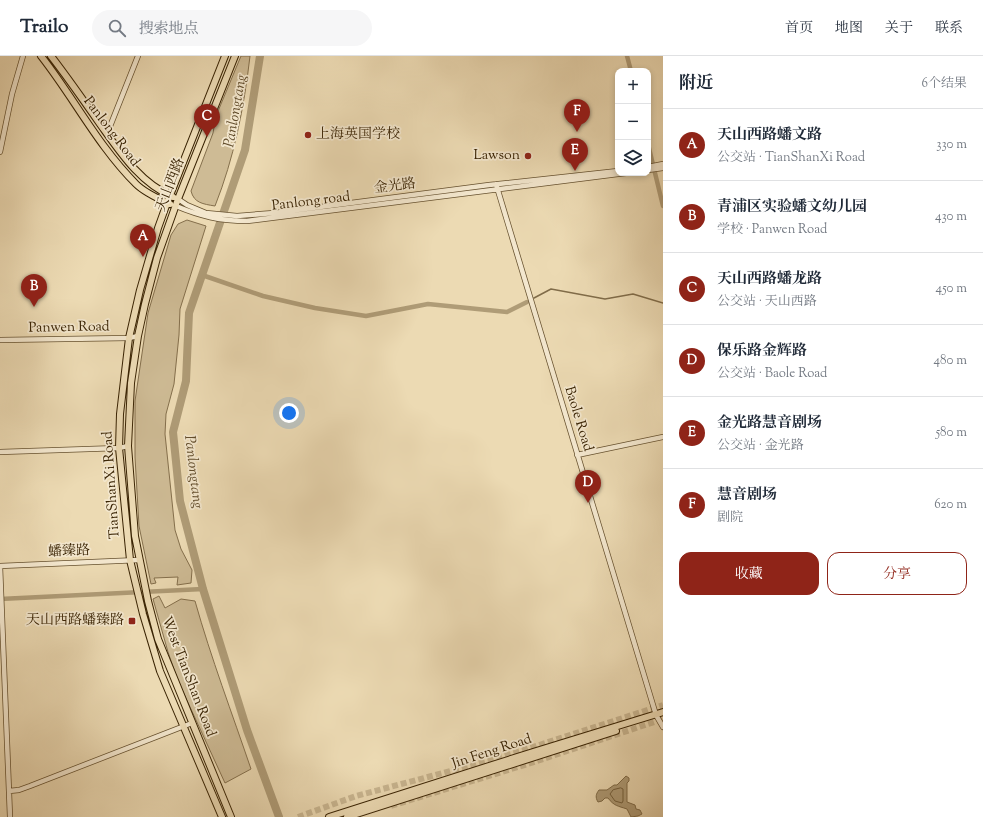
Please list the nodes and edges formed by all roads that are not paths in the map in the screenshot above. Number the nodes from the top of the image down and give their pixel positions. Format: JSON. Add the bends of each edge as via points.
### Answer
{"nodes":[{"id":1,"x":23,"y":56,"type":"edge"},
{"id":2,"x":41,"y":56,"type":"edge"},
{"id":3,"x":51,"y":56,"type":"edge"},
{"id":4,"x":138,"y":56,"type":"edge"},
{"id":5,"x":226,"y":56,"type":"edge"},
{"id":6,"x":234,"y":56,"type":"edge"},
{"id":7,"x":107,"y":134,"type":"junction"},
{"id":8,"x":0,"y":152,"type":"edge"},
{"id":9,"x":663,"y":166,"type":"edge"},
{"id":10,"x":651,"y":169,"type":"edge"},
{"id":11,"x":615,"y":171,"type":"edge"},
{"id":12,"x":615,"y":174,"type":"edge"},
{"id":13,"x":497,"y":186,"type":"junction"},
{"id":14,"x":170,"y":196,"type":"junction"},
{"id":15,"x":178,"y":200,"type":"junction"},
{"id":16,"x":167,"y":203,"type":"junction"},
{"id":17,"x":176,"y":206,"type":"junction"},
{"id":18,"x":206,"y":215,"type":"junction"},
{"id":19,"x":138,"y":336,"type":"junction"},
{"id":20,"x":129,"y":338,"type":"junction"},
{"id":21,"x":0,"y":340,"type":"edge"},
{"id":22,"x":663,"y":437,"type":"edge"},
{"id":23,"x":128,"y":446,"type":"junction"},
{"id":24,"x":119,"y":448,"type":"junction"},
{"id":25,"x":0,"y":452,"type":"edge"},
{"id":26,"x":577,"y":455,"type":"junction"},
{"id":27,"x":130,"y":560,"type":"junction"},
{"id":28,"x":139,"y":560,"type":"junction"},
{"id":29,"x":0,"y":566,"type":"edge"},
{"id":30,"x":663,"y":712,"type":"edge"},
{"id":31,"x":659,"y":716,"type":"edge"},
{"id":32,"x":192,"y":724,"type":"junction"},
{"id":33,"x":182,"y":726,"type":"junction"},
{"id":34,"x":663,"y":726,"type":"edge"},
{"id":35,"x":9,"y":791,"type":"junction"},
{"id":36,"x":10,"y":817,"type":"edge"},
{"id":37,"x":222,"y":817,"type":"edge"},
{"id":38,"x":231,"y":817,"type":"edge"},
{"id":39,"x":329,"y":817,"type":"edge"},
{"id":40,"x":347,"y":817,"type":"edge"}],
"edges":[{"from":1,"to":8,"type":"street"},
{"from":2,"to":16,"type":"main road","name":"Panlong Road","via":[[116,161],[137,185]]},
{"from":3,"to":7,"type":"main road","name":"Panlong Road"},
{"from":4,"to":7,"type":"street"},
{"from":5,"to":14,"type":"main road","name":"TianShanXi Road"},
{"from":6,"to":15,"type":"main road","name":"天山西路"},
{"from":7,"to":14,"type":"main road","name":"Panlong Road","via":[[136,172]]},
{"from":9,"to":10,"type":"street"},
{"from":11,"to":13,"type":"street"},
{"from":12,"to":13,"type":"street"},
{"from":13,"to":18,"type":"street","name":"Panlong road","via":[[247,221]]},
{"from":13,"to":26,"type":"street","name":"Baole Road"},
{"from":14,"to":15,"type":"main road","name":"Panlong Road"},
{"from":14,"to":16,"type":"main road","name":"TianShanXi Road"},
{"from":15,"to":17,"type":"main road","name":"天山西路"},
{"from":15,"to":18,"type":"street"},
{"from":16,"to":17,"type":"main road","name":"Panlong Road"},
{"from":16,"to":20,"type":"main road","name":"TianShanXi Road","via":[[140,290]]},
{"from":17,"to":18,"type":"street","name":"Panlong road"},
{"from":17,"to":19,"type":"main road","name":"天山西路","via":[[157,258]]},
{"from":19,"to":20,"type":"street","name":"Panwen Road"},
{"from":19,"to":23,"type":"main road","name":"天山西路","via":[[131,383]]},
{"from":20,"to":21,"type":"street","name":"Panwen Road"},
{"from":20,"to":24,"type":"main road","name":"TianShanXi Road","via":[[120,414]]},
{"from":22,"to":26,"type":"street"},
{"from":23,"to":24,"type":"street"},
{"from":23,"to":28,"type":"main road","name":"West TianShan Road"},
{"from":24,"to":25,"type":"street"},
{"from":24,"to":27,"type":"main road","name":"TianShanXi Road"},
{"from":26,"to":31,"type":"street","name":"Baole Road"},
{"from":27,"to":28,"type":"street","name":"蟠臻路"},
{"from":27,"to":29,"type":"street","name":"蟠臻路"},
{"from":27,"to":33,"type":"main road","name":"TianShanXi Road","via":[[160,670]]},
{"from":28,"to":32,"type":"main road","name":"West TianShan Road","via":[[158,639]]},
{"from":29,"to":35,"type":"street"},
{"from":30,"to":31,"type":"main road","name":"Jin Feng Road"},
{"from":31,"to":34,"type":"street","name":"Baole Road"},
{"from":31,"to":39,"type":"main road","name":"Jin Feng Road","via":[[533,752]]},
{"from":31,"to":40,"type":"main road"},
{"from":32,"to":33,"type":"street"},
{"from":32,"to":38,"type":"main road","name":"West TianShan Road"},
{"from":33,"to":35,"type":"street","via":[[121,752],[19,790]]},
{"from":33,"to":37,"type":"main road","name":"TianShanXi Road"},
{"from":35,"to":36,"type":"street"}]}
